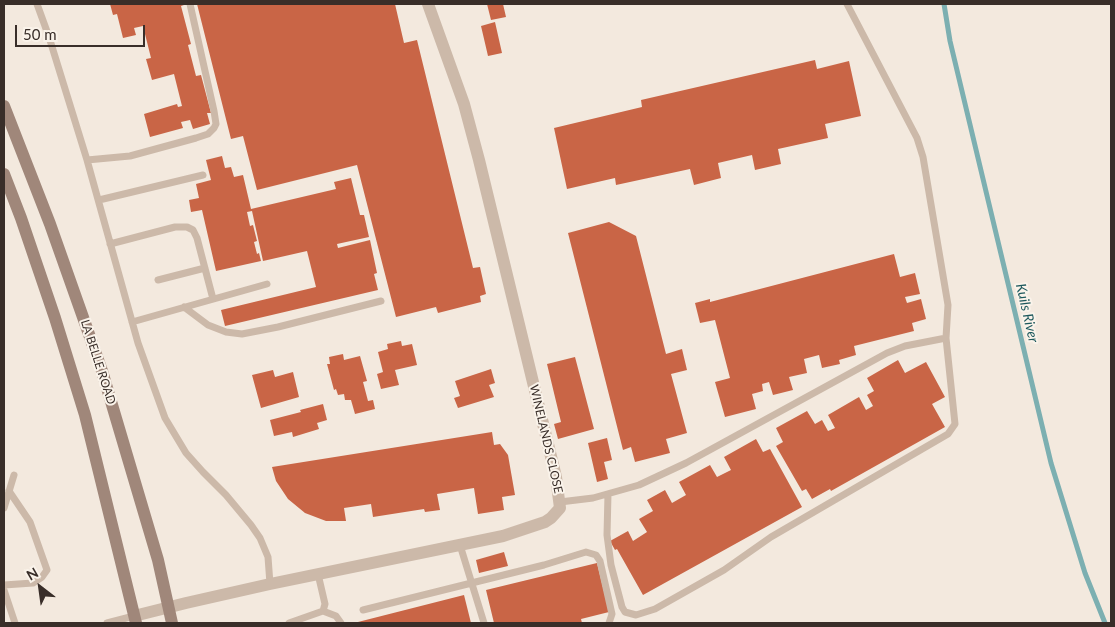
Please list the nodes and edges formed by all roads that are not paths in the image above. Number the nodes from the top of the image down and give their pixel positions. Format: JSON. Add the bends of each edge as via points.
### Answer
{"nodes":[{"id":1,"x":36,"y":4,"type":"edge"},
{"id":2,"x":190,"y":4,"type":"edge"},
{"id":3,"x":428,"y":4,"type":"edge"},
{"id":4,"x":847,"y":4,"type":"edge"},
{"id":5,"x":4,"y":106,"type":"edge"},
{"id":6,"x":87,"y":160,"type":"junction"},
{"id":7,"x":4,"y":174,"type":"edge"},
{"id":8,"x":203,"y":176,"type":"dead end"},
{"id":9,"x":99,"y":200,"type":"junction"},
{"id":10,"x":110,"y":244,"type":"junction"},
{"id":11,"x":205,"y":268,"type":"junction"},
{"id":12,"x":158,"y":280,"type":"dead end"},
{"id":13,"x":267,"y":284,"type":"dead end"},
{"id":14,"x":214,"y":299,"type":"junction"},
{"id":15,"x":381,"y":301,"type":"dead end"},
{"id":16,"x":184,"y":307,"type":"junction"},
{"id":17,"x":132,"y":322,"type":"junction"},
{"id":18,"x":946,"y":338,"type":"junction"},
{"id":19,"x":14,"y":475,"type":"dead end"},
{"id":20,"x":9,"y":491,"type":"junction"},
{"id":21,"x":608,"y":494,"type":"junction"},
{"id":22,"x":560,"y":502,"type":"junction"},
{"id":23,"x":4,"y":508,"type":"edge"},
{"id":24,"x":460,"y":545,"type":"junction"},
{"id":25,"x":318,"y":574,"type":"junction"},
{"id":26,"x":472,"y":583,"type":"junction"},
{"id":27,"x":270,"y":584,"type":"junction"},
{"id":28,"x":4,"y":585,"type":"edge"},
{"id":29,"x":4,"y":590,"type":"edge"},
{"id":30,"x":169,"y":608,"type":"junction"},
{"id":31,"x":363,"y":610,"type":"dead end"},
{"id":32,"x":323,"y":611,"type":"junction"},
{"id":33,"x":135,"y":620,"type":"edge"},
{"id":34,"x":15,"y":623,"type":"edge"},
{"id":35,"x":107,"y":623,"type":"edge"},
{"id":36,"x":172,"y":623,"type":"edge"},
{"id":37,"x":289,"y":623,"type":"edge"},
{"id":38,"x":340,"y":623,"type":"edge"},
{"id":39,"x":484,"y":623,"type":"edge"},
{"id":40,"x":609,"y":623,"type":"edge"}],
"edges":[{"from":1,"to":6,"type":"lane"},
{"from":2,"to":6,"type":"lane","via":[[214,111],[214,128],[208,134],[130,156]]},
{"from":3,"to":22,"type":"street","name":"WINELANDS CLOSE","via":[[464,104]]},
{"from":4,"to":18,"type":"lane","via":[[917,138],[923,157],[948,304]]},
{"from":5,"to":30,"type":"main road","name":"LA BELLE ROAD","via":[[102,371]]},
{"from":6,"to":9,"type":"lane"},
{"from":7,"to":33,"type":"main road","via":[[85,415]]},
{"from":8,"to":9,"type":"lane"},
{"from":9,"to":10,"type":"lane"},
{"from":10,"to":11,"type":"lane","via":[[164,229],[187,227],[197,238]]},
{"from":10,"to":17,"type":"lane"},
{"from":11,"to":12,"type":"lane"},
{"from":11,"to":14,"type":"lane"},
{"from":13,"to":14,"type":"lane"},
{"from":14,"to":16,"type":"lane"},
{"from":15,"to":16,"type":"lane","via":[[242,334],[208,325]]},
{"from":16,"to":17,"type":"lane"},
{"from":17,"to":27,"type":"lane","via":[[165,418],[186,452],[260,538],[268,557]]},
{"from":18,"to":21,"type":"lane","via":[[887,353],[661,476]]},
{"from":18,"to":21,"type":"lane","via":[[955,418],[948,434],[771,537],[724,570],[644,613],[629,614],[622,607],[607,535]]},
{"from":19,"to":20,"type":"lane"},
{"from":20,"to":23,"type":"lane"},
{"from":20,"to":28,"type":"lane","via":[[30,522],[46,570],[33,583]]},
{"from":21,"to":22,"type":"lane"},
{"from":22,"to":24,"type":"street","name":"WINELANDS CLOSE","via":[[556,514],[545,522]]},
{"from":24,"to":25,"type":"street","name":"WINELANDS CLOSE"},
{"from":24,"to":26,"type":"lane"},
{"from":25,"to":27,"type":"street","name":"WINELANDS CLOSE"},
{"from":25,"to":32,"type":"lane","via":[[325,604]]},
{"from":26,"to":31,"type":"lane"},
{"from":26,"to":39,"type":"lane"},
{"from":26,"to":40,"type":"lane","via":[[582,553],[593,553],[603,570],[612,614]]},
{"from":27,"to":30,"type":"street","name":"WINELANDS CLOSE"},
{"from":29,"to":34,"type":"lane"},
{"from":30,"to":33,"type":"street","name":"WINELANDS CLOSE"},
{"from":30,"to":36,"type":"main road","name":"LA BELLE ROAD"},
{"from":32,"to":37,"type":"lane"},
{"from":32,"to":38,"type":"lane","via":[[336,616]]},
{"from":33,"to":35,"type":"lane","name":"WINELANDS CLOSE"}]}
